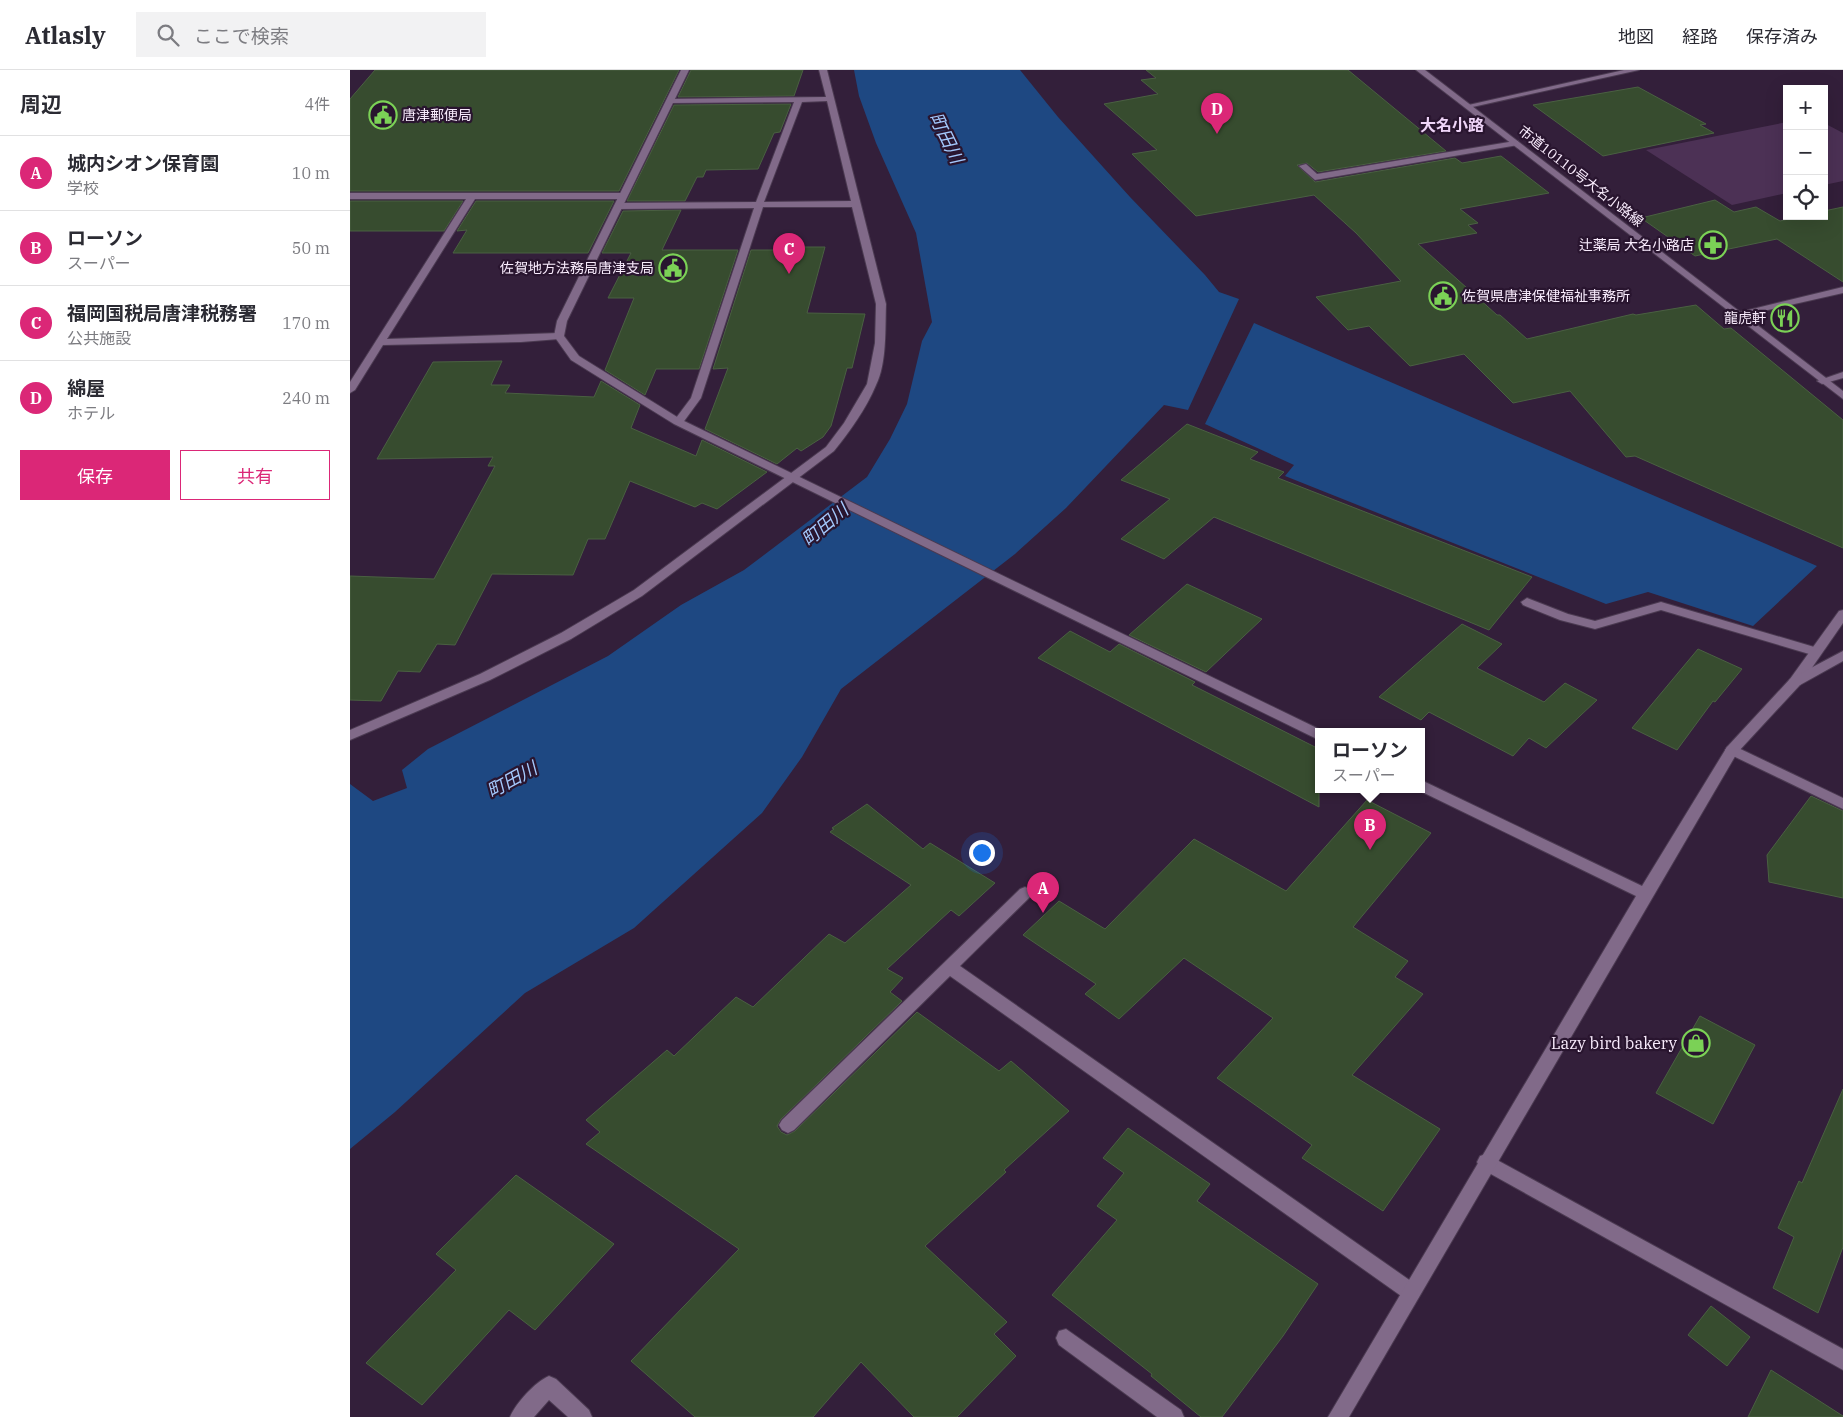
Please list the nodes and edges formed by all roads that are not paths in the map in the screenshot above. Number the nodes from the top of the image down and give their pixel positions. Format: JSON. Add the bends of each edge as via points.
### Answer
{"nodes":[{"id":1,"x":686,"y":70,"type":"edge"},
{"id":2,"x":823,"y":70,"type":"edge"},
{"id":3,"x":1420,"y":70,"type":"edge"},
{"id":4,"x":1634,"y":70,"type":"edge"},
{"id":5,"x":670,"y":100,"type":"junction"},
{"id":6,"x":799,"y":100,"type":"junction"},
{"id":7,"x":830,"y":100,"type":"junction"},
{"id":8,"x":1468,"y":106,"type":"junction"},
{"id":9,"x":1515,"y":143,"type":"junction"},
{"id":10,"x":1303,"y":166,"type":"dead end"},
{"id":11,"x":350,"y":196,"type":"edge"},
{"id":12,"x":472,"y":196,"type":"junction"},
{"id":13,"x":623,"y":196,"type":"junction"},
{"id":14,"x":857,"y":204,"type":"junction"},
{"id":15,"x":759,"y":205,"type":"junction"},
{"id":16,"x":618,"y":206,"type":"junction"},
{"id":17,"x":1843,"y":290,"type":"edge"},
{"id":18,"x":1737,"y":314,"type":"junction"},
{"id":19,"x":559,"y":336,"type":"junction"},
{"id":20,"x":380,"y":342,"type":"junction"},
{"id":21,"x":1843,"y":375,"type":"edge"},
{"id":22,"x":1822,"y":381,"type":"junction"},
{"id":23,"x":350,"y":390,"type":"edge"},
{"id":24,"x":1843,"y":396,"type":"edge"},
{"id":25,"x":678,"y":422,"type":"junction"},
{"id":26,"x":793,"y":479,"type":"junction"},
{"id":27,"x":1527,"y":602,"type":"dead end"},
{"id":28,"x":1843,"y":614,"type":"edge"},
{"id":29,"x":1816,"y":652,"type":"junction"},
{"id":30,"x":1843,"y":655,"type":"edge"},
{"id":31,"x":1795,"y":682,"type":"junction"},
{"id":32,"x":1315,"y":733,"type":"edge"},
{"id":33,"x":350,"y":735,"type":"edge"},
{"id":34,"x":1732,"y":750,"type":"junction"},
{"id":35,"x":1425,"y":787,"type":"edge"},
{"id":36,"x":1843,"y":804,"type":"edge"},
{"id":37,"x":1025,"y":893,"type":"dead end"},
{"id":38,"x":1644,"y":894,"type":"junction"},
{"id":39,"x":951,"y":968,"type":"junction"},
{"id":40,"x":788,"y":1126,"type":"dead end"},
{"id":41,"x":1486,"y":1162,"type":"junction"},
{"id":42,"x":1411,"y":1292,"type":"junction"},
{"id":43,"x":1066,"y":1338,"type":"dead end"},
{"id":44,"x":1843,"y":1360,"type":"edge"},
{"id":45,"x":520,"y":1417,"type":"edge"},
{"id":46,"x":582,"y":1417,"type":"edge"},
{"id":47,"x":1174,"y":1417,"type":"edge"},
{"id":48,"x":1338,"y":1417,"type":"edge"}],
"edges":[{"from":1,"to":5,"type":"street"},
{"from":2,"to":7,"type":"street"},
{"from":3,"to":8,"type":"street","name":"市道10110号大名小路線"},
{"from":4,"to":8,"type":"street"},
{"from":5,"to":6,"type":"street"},
{"from":5,"to":13,"type":"street"},
{"from":6,"to":7,"type":"street"},
{"from":6,"to":15,"type":"street"},
{"from":7,"to":14,"type":"street"},
{"from":8,"to":9,"type":"street","name":"市道10110号大名小路線"},
{"from":9,"to":10,"type":"street","via":[[1315,177]]},
{"from":9,"to":18,"type":"street","name":"市道10110号大名小路線"},
{"from":11,"to":12,"type":"street"},
{"from":12,"to":13,"type":"street"},
{"from":12,"to":20,"type":"street"},
{"from":13,"to":16,"type":"street"},
{"from":14,"to":15,"type":"street"},
{"from":14,"to":26,"type":"street","via":[[881,304],[880,343],[872,384],[830,449]]},
{"from":15,"to":16,"type":"street"},
{"from":15,"to":25,"type":"street","via":[[696,398]]},
{"from":16,"to":19,"type":"street","via":[[562,321]]},
{"from":17,"to":18,"type":"street"},
{"from":18,"to":22,"type":"street","name":"市道10110号大名小路線"},
{"from":19,"to":20,"type":"street"},
{"from":19,"to":25,"type":"street","via":[[575,358]]},
{"from":20,"to":23,"type":"street"},
{"from":21,"to":22,"type":"street"},
{"from":22,"to":24,"type":"street","name":"市道10110号大名小路線"},
{"from":25,"to":26,"type":"street"},
{"from":26,"to":32,"type":"street"},
{"from":26,"to":33,"type":"street","via":[[638,593],[566,636],[485,677]]},
{"from":27,"to":29,"type":"street","via":[[1594,625],[1661,606]]},
{"from":28,"to":29,"type":"street"},
{"from":29,"to":31,"type":"street"},
{"from":30,"to":31,"type":"street"},
{"from":31,"to":34,"type":"street"},
{"from":34,"to":36,"type":"street"},
{"from":34,"to":38,"type":"street"},
{"from":35,"to":38,"type":"street"},
{"from":37,"to":39,"type":"street"},
{"from":38,"to":41,"type":"street"},
{"from":39,"to":40,"type":"street"},
{"from":39,"to":42,"type":"street"},
{"from":41,"to":42,"type":"street"},
{"from":41,"to":44,"type":"street"},
{"from":42,"to":48,"type":"street"},
{"from":43,"to":47,"type":"street"},
{"from":45,"to":46,"type":"street","via":[[549,1386]]}]}
